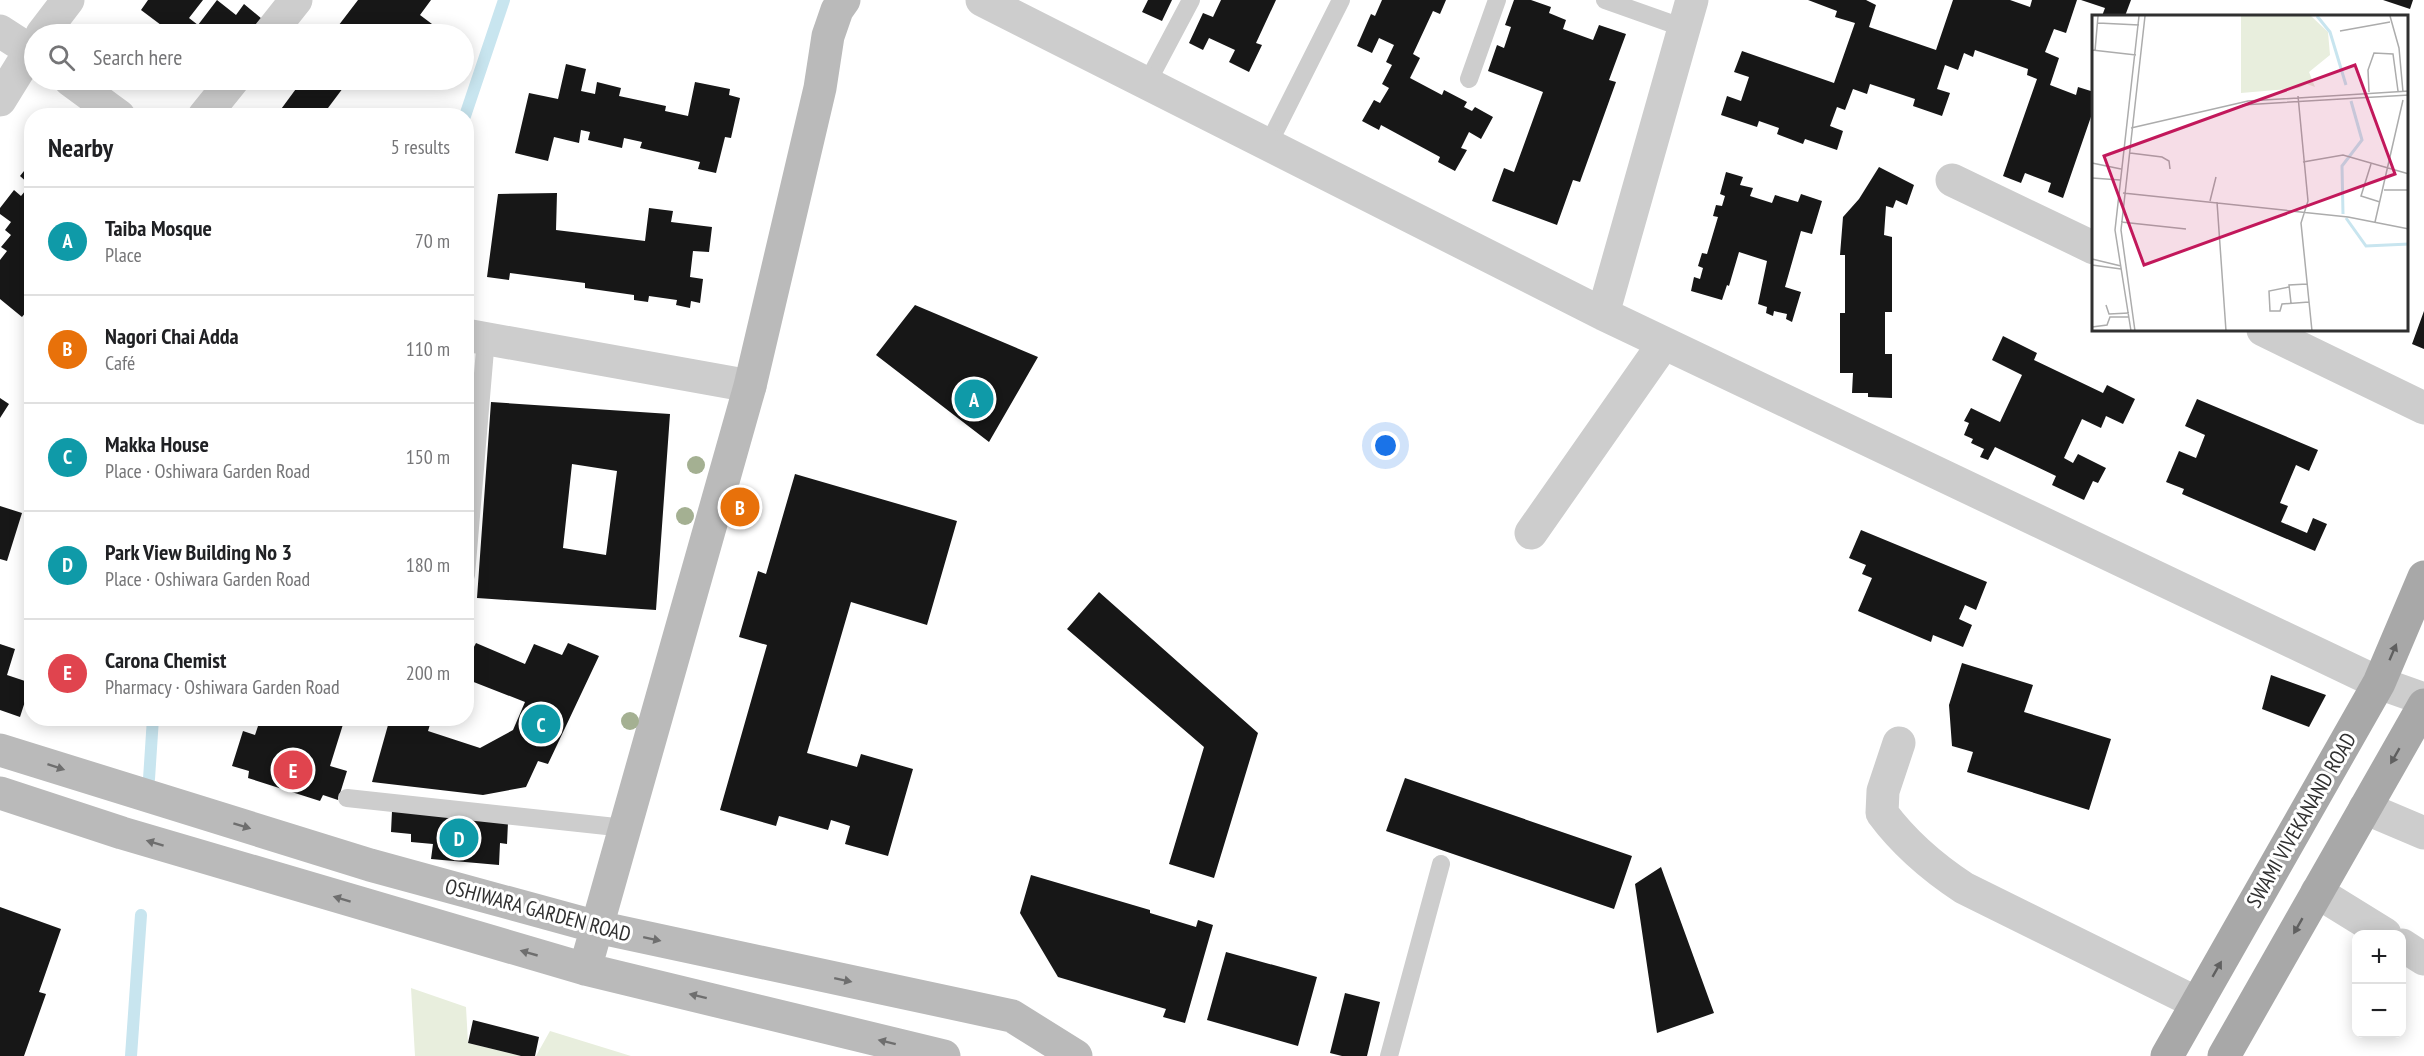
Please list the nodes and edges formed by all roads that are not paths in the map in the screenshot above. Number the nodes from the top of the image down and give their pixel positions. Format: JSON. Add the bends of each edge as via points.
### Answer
{"nodes":[{"id":1,"x":68,"y":0,"type":"edge"},
{"id":2,"x":296,"y":0,"type":"edge"},
{"id":3,"x":844,"y":0,"type":"edge"},
{"id":4,"x":982,"y":0,"type":"edge"},
{"id":5,"x":1191,"y":0,"type":"edge"},
{"id":6,"x":1341,"y":0,"type":"edge"},
{"id":7,"x":1497,"y":0,"type":"edge"},
{"id":8,"x":1605,"y":0,"type":"edge"},
{"id":9,"x":1688,"y":14,"type":"edge"},
{"id":10,"x":51,"y":24,"type":"edge"},
{"id":11,"x":277,"y":24,"type":"edge"},
{"id":12,"x":0,"y":31,"type":"edge"},
{"id":13,"x":24,"y":41,"type":"edge"},
{"id":14,"x":24,"y":63,"type":"edge"},
{"id":15,"x":1469,"y":80,"type":"dead end"},
{"id":16,"x":1147,"y":83,"type":"junction"},
{"id":17,"x":84,"y":90,"type":"edge"},
{"id":18,"x":225,"y":90,"type":"edge"},
{"id":19,"x":0,"y":100,"type":"edge"},
{"id":20,"x":108,"y":108,"type":"edge"},
{"id":21,"x":210,"y":108,"type":"edge"},
{"id":22,"x":1268,"y":145,"type":"junction"},
{"id":23,"x":1952,"y":180,"type":"dead end"},
{"id":24,"x":2092,"y":247,"type":"edge"},
{"id":25,"x":1603,"y":314,"type":"junction"},
{"id":26,"x":2267,"y":332,"type":"edge"},
{"id":27,"x":476,"y":337,"type":"edge"},
{"id":28,"x":1664,"y":343,"type":"junction"},
{"id":29,"x":474,"y":385,"type":"edge"},
{"id":30,"x":750,"y":386,"type":"junction"},
{"id":31,"x":2424,"y":408,"type":"edge"},
{"id":32,"x":1531,"y":533,"type":"dead end"},
{"id":33,"x":2424,"y":577,"type":"edge"},
{"id":34,"x":2379,"y":683,"type":"junction"},
{"id":35,"x":2424,"y":699,"type":"edge"},
{"id":36,"x":2424,"y":705,"type":"edge"},
{"id":37,"x":1899,"y":742,"type":"dead end"},
{"id":38,"x":0,"y":750,"type":"edge"},
{"id":39,"x":0,"y":793,"type":"edge"},
{"id":40,"x":347,"y":798,"type":"dead end"},
{"id":41,"x":2365,"y":808,"type":"junction"},
{"id":42,"x":625,"y":828,"type":"junction"},
{"id":43,"x":2424,"y":833,"type":"edge"},
{"id":44,"x":1441,"y":864,"type":"dead end"},
{"id":45,"x":2317,"y":892,"type":"junction"},
{"id":46,"x":597,"y":927,"type":"junction"},
{"id":47,"x":2379,"y":930,"type":"edge"},
{"id":48,"x":2406,"y":948,"type":"edge"},
{"id":49,"x":2424,"y":959,"type":"edge"},
{"id":50,"x":585,"y":969,"type":"junction"},
{"id":51,"x":2197,"y":1003,"type":"junction"},
{"id":52,"x":944,"y":1056,"type":"edge"},
{"id":53,"x":1076,"y":1056,"type":"edge"},
{"id":54,"x":1389,"y":1056,"type":"edge"},
{"id":55,"x":2167,"y":1056,"type":"edge"},
{"id":56,"x":2224,"y":1056,"type":"edge"}],
"edges":[{"from":1,"to":10,"type":"street"},
{"from":2,"to":11,"type":"street"},
{"from":3,"to":30,"type":"street","via":[[828,36],[820,88]]},
{"from":4,"to":16,"type":"street"},
{"from":5,"to":16,"type":"lane"},
{"from":6,"to":22,"type":"lane"},
{"from":7,"to":15,"type":"lane"},
{"from":8,"to":9,"type":"lane"},
{"from":9,"to":25,"type":"street"},
{"from":12,"to":13,"type":"street"},
{"from":14,"to":19,"type":"street"},
{"from":16,"to":22,"type":"street"},
{"from":17,"to":20,"type":"street"},
{"from":18,"to":21,"type":"street"},
{"from":22,"to":25,"type":"street"},
{"from":23,"to":24,"type":"street"},
{"from":25,"to":28,"type":"street"},
{"from":26,"to":31,"type":"street"},
{"from":27,"to":29,"type":"lane"},
{"from":27,"to":30,"type":"street"},
{"from":28,"to":32,"type":"street"},
{"from":28,"to":34,"type":"street"},
{"from":30,"to":42,"type":"street"},
{"from":34,"to":33,"type":"main road","name":"SWAMI VIVEKANAND ROAD","one_way":true},
{"from":34,"to":35,"type":"street"},
{"from":51,"to":34,"type":"main road","name":"SWAMI VIVEKANAND ROAD","one_way":true},
{"from":36,"to":41,"type":"main road","one_way":true},
{"from":37,"to":51,"type":"street","via":[[1883,791],[1881,813],[1932,867],[1964,888]]},
{"from":38,"to":46,"type":"street","name":"OSHIWARA GARDEN ROAD","one_way":true,"via":[[370,865]]},
{"from":50,"to":39,"type":"street","name":"OSHIWARA GARDEN ROAD","one_way":true,"via":[[132,836]]},
{"from":40,"to":42,"type":"lane"},
{"from":41,"to":43,"type":"street"},
{"from":41,"to":45,"type":"main road"},
{"from":42,"to":46,"type":"street"},
{"from":44,"to":54,"type":"lane"},
{"from":45,"to":47,"type":"street"},
{"from":45,"to":56,"type":"main road","one_way":true},
{"from":46,"to":50,"type":"street"},
{"from":46,"to":53,"type":"street","name":"OSHIWARA GARDEN ROAD","one_way":true,"via":[[1012,1016]]},
{"from":48,"to":49,"type":"street"},
{"from":52,"to":50,"type":"street","name":"OSHIWARA GARDEN ROAD","one_way":true},
{"from":51,"to":55,"type":"main road","name":"SWAMI VIVEKANAND ROAD"}]}
